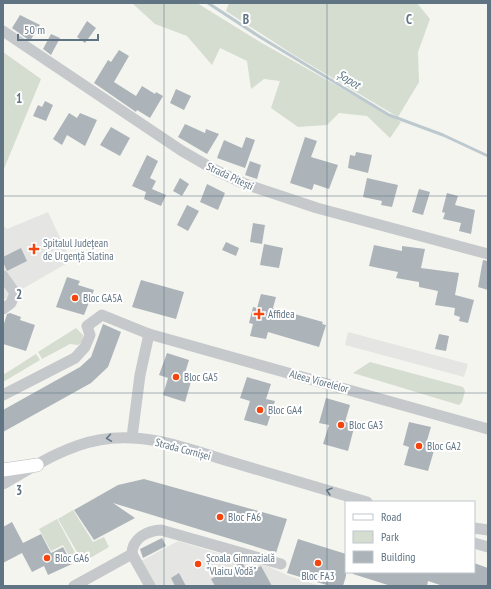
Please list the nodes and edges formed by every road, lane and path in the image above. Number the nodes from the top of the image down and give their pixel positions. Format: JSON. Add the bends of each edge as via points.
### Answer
{"nodes":[{"id":1,"x":3,"y":31,"type":"edge"},
{"id":2,"x":488,"y":254,"type":"edge"},
{"id":3,"x":3,"y":276,"type":"edge"},
{"id":4,"x":3,"y":309,"type":"edge"},
{"id":5,"x":149,"y":334,"type":"junction"},
{"id":6,"x":3,"y":395,"type":"edge"},
{"id":7,"x":488,"y":429,"type":"edge"},
{"id":8,"x":132,"y":437,"type":"junction"},
{"id":9,"x":37,"y":465,"type":"junction"},
{"id":10,"x":3,"y":470,"type":"edge"},
{"id":11,"x":3,"y":484,"type":"edge"},
{"id":12,"x":364,"y":501,"type":"edge"},
{"id":13,"x":475,"y":528,"type":"edge"},
{"id":14,"x":488,"y":530,"type":"edge"},
{"id":15,"x":475,"y":543,"type":"edge"},
{"id":16,"x":488,"y":547,"type":"edge"},
{"id":17,"x":132,"y":554,"type":"junction"},
{"id":18,"x":281,"y":564,"type":"dead end"},
{"id":19,"x":74,"y":586,"type":"edge"},
{"id":20,"x":150,"y":586,"type":"edge"}],
"edges":[{"from":1,"to":2,"type":"street","name":"Strada Pitești","via":[[182,151],[245,184],[317,208]]},
{"from":3,"to":4,"type":"street","via":[[15,293],[11,303]]},
{"from":5,"to":6,"type":"street","name":"Aleea Viorelelor","via":[[102,315],[87,326],[90,335],[85,347],[75,358]]},
{"from":5,"to":7,"type":"street","name":"Aleea Viorelelor"},
{"from":5,"to":8,"type":"street","via":[[140,375]]},
{"from":8,"to":9,"type":"street","name":"Strada Cornișei","one_way":true,"via":[[111,438],[78,445]]},
{"from":12,"to":8,"type":"street","name":"Strada Cornișei","one_way":true,"via":[[170,444]]},
{"from":9,"to":10,"type":"main road"},
{"from":9,"to":11,"type":"street","name":"Strada Cornișei"},
{"from":13,"to":14,"type":"street"},
{"from":15,"to":16,"type":"street"},
{"from":17,"to":18,"type":"street","via":[[132,548],[137,540],[153,530],[161,530]]},
{"from":17,"to":19,"type":"street"},
{"from":17,"to":20,"type":"street"}]}
